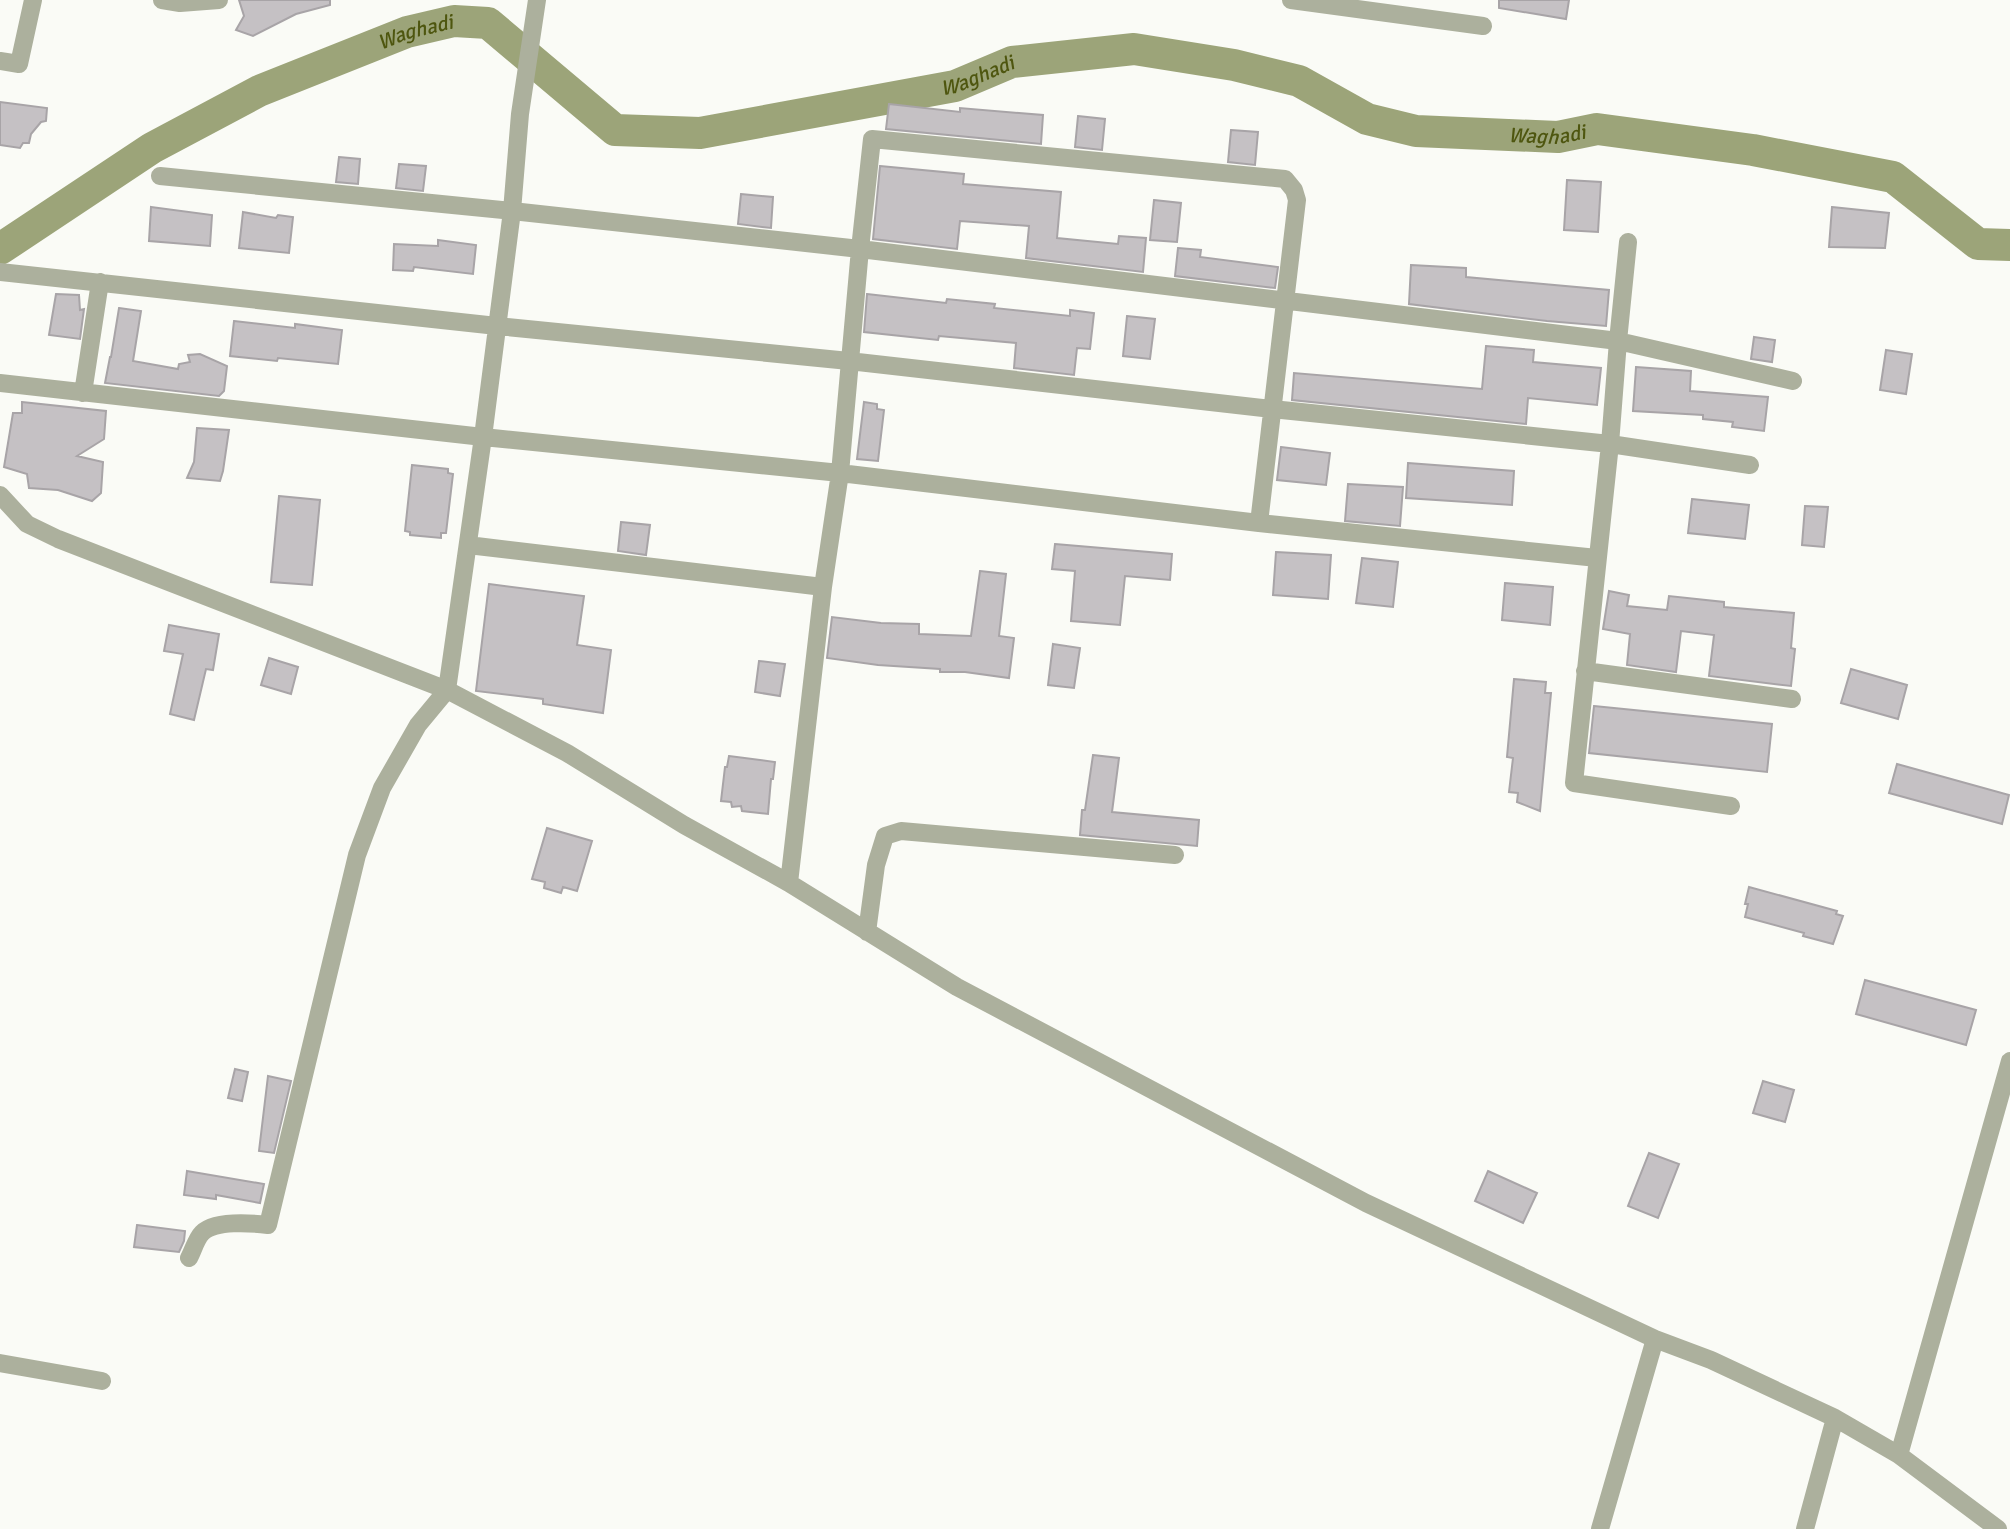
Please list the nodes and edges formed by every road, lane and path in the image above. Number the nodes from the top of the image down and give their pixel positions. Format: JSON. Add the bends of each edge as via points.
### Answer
{"nodes":[{"id":1,"x":33,"y":0,"type":"edge"},
{"id":2,"x":217,"y":0,"type":"edge"},
{"id":3,"x":537,"y":0,"type":"edge"},
{"id":4,"x":1291,"y":0,"type":"edge"},
{"id":5,"x":174,"y":1,"type":"edge"},
{"id":6,"x":1483,"y":26,"type":"dead end"},
{"id":7,"x":0,"y":61,"type":"edge"},
{"id":8,"x":160,"y":176,"type":"dead end"},
{"id":9,"x":512,"y":211,"type":"junction"},
{"id":10,"x":1628,"y":242,"type":"dead end"},
{"id":11,"x":860,"y":249,"type":"junction"},
{"id":12,"x":0,"y":272,"type":"edge"},
{"id":13,"x":100,"y":282,"type":"junction"},
{"id":14,"x":1285,"y":300,"type":"junction"},
{"id":15,"x":497,"y":326,"type":"junction"},
{"id":16,"x":1619,"y":341,"type":"junction"},
{"id":17,"x":849,"y":361,"type":"junction"},
{"id":18,"x":1793,"y":381,"type":"dead end"},
{"id":19,"x":0,"y":383,"type":"edge"},
{"id":20,"x":83,"y":393,"type":"junction"},
{"id":21,"x":1272,"y":410,"type":"junction"},
{"id":22,"x":483,"y":437,"type":"junction"},
{"id":23,"x":1610,"y":444,"type":"junction"},
{"id":24,"x":1750,"y":465,"type":"dead end"},
{"id":25,"x":840,"y":473,"type":"junction"},
{"id":26,"x":0,"y":495,"type":"edge"},
{"id":27,"x":1259,"y":523,"type":"junction"},
{"id":28,"x":468,"y":545,"type":"junction"},
{"id":29,"x":1597,"y":558,"type":"junction"},
{"id":30,"x":823,"y":587,"type":"junction"},
{"id":31,"x":1585,"y":671,"type":"junction"},
{"id":32,"x":447,"y":690,"type":"junction"},
{"id":33,"x":1792,"y":699,"type":"dead end"},
{"id":34,"x":1731,"y":806,"type":"dead end"},
{"id":35,"x":1175,"y":855,"type":"dead end"},
{"id":36,"x":789,"y":883,"type":"junction"},
{"id":37,"x":867,"y":932,"type":"junction"},
{"id":38,"x":2010,"y":1061,"type":"edge"},
{"id":39,"x":189,"y":1258,"type":"dead end"},
{"id":40,"x":1655,"y":1339,"type":"junction"},
{"id":41,"x":0,"y":1363,"type":"edge"},
{"id":42,"x":102,"y":1381,"type":"dead end"},
{"id":43,"x":1835,"y":1418,"type":"junction"},
{"id":44,"x":1899,"y":1455,"type":"junction"},
{"id":45,"x":1600,"y":1529,"type":"edge"},
{"id":46,"x":1805,"y":1529,"type":"edge"},
{"id":47,"x":1998,"y":1529,"type":"edge"}],
"edges":[{"from":1,"to":7,"type":"street","via":[[19,64]]},
{"from":2,"to":5,"type":"street"},
{"from":3,"to":9,"type":"street"},
{"from":4,"to":6,"type":"street"},
{"from":8,"to":9,"type":"street"},
{"from":9,"to":11,"type":"street"},
{"from":9,"to":15,"type":"street"},
{"from":10,"to":16,"type":"street"},
{"from":11,"to":14,"type":"street"},
{"from":11,"to":14,"type":"street","via":[[873,139],[1285,179],[1297,200]]},
{"from":11,"to":17,"type":"street"},
{"from":12,"to":13,"type":"street"},
{"from":13,"to":15,"type":"street"},
{"from":13,"to":20,"type":"street"},
{"from":14,"to":16,"type":"street"},
{"from":14,"to":21,"type":"street"},
{"from":15,"to":17,"type":"street"},
{"from":15,"to":22,"type":"street"},
{"from":16,"to":18,"type":"street"},
{"from":16,"to":23,"type":"street"},
{"from":17,"to":21,"type":"street"},
{"from":17,"to":25,"type":"street"},
{"from":19,"to":20,"type":"street"},
{"from":20,"to":22,"type":"street"},
{"from":21,"to":23,"type":"street"},
{"from":21,"to":27,"type":"street"},
{"from":22,"to":25,"type":"street"},
{"from":22,"to":28,"type":"street"},
{"from":23,"to":24,"type":"street"},
{"from":23,"to":29,"type":"street"},
{"from":25,"to":27,"type":"street"},
{"from":25,"to":30,"type":"street"},
{"from":26,"to":32,"type":"street","via":[[27,524],[58,539]]},
{"from":27,"to":29,"type":"street"},
{"from":28,"to":30,"type":"street"},
{"from":28,"to":32,"type":"street"},
{"from":29,"to":31,"type":"street"},
{"from":30,"to":36,"type":"street"},
{"from":31,"to":33,"type":"street"},
{"from":31,"to":34,"type":"street","via":[[1574,783]]},
{"from":32,"to":36,"type":"street","via":[[567,753]]},
{"from":32,"to":39,"type":"street","via":[[418,725],[382,788],[357,855],[268,1225],[217,1226],[202,1233]]},
{"from":35,"to":37,"type":"street","via":[[901,831],[885,836],[876,865]]},
{"from":36,"to":37,"type":"street"},
{"from":37,"to":40,"type":"street","via":[[957,987],[1366,1203]]},
{"from":38,"to":44,"type":"street"},
{"from":40,"to":43,"type":"street"},
{"from":40,"to":45,"type":"street"},
{"from":41,"to":42,"type":"street"},
{"from":43,"to":44,"type":"street"},
{"from":43,"to":46,"type":"street"},
{"from":44,"to":47,"type":"street"}]}
